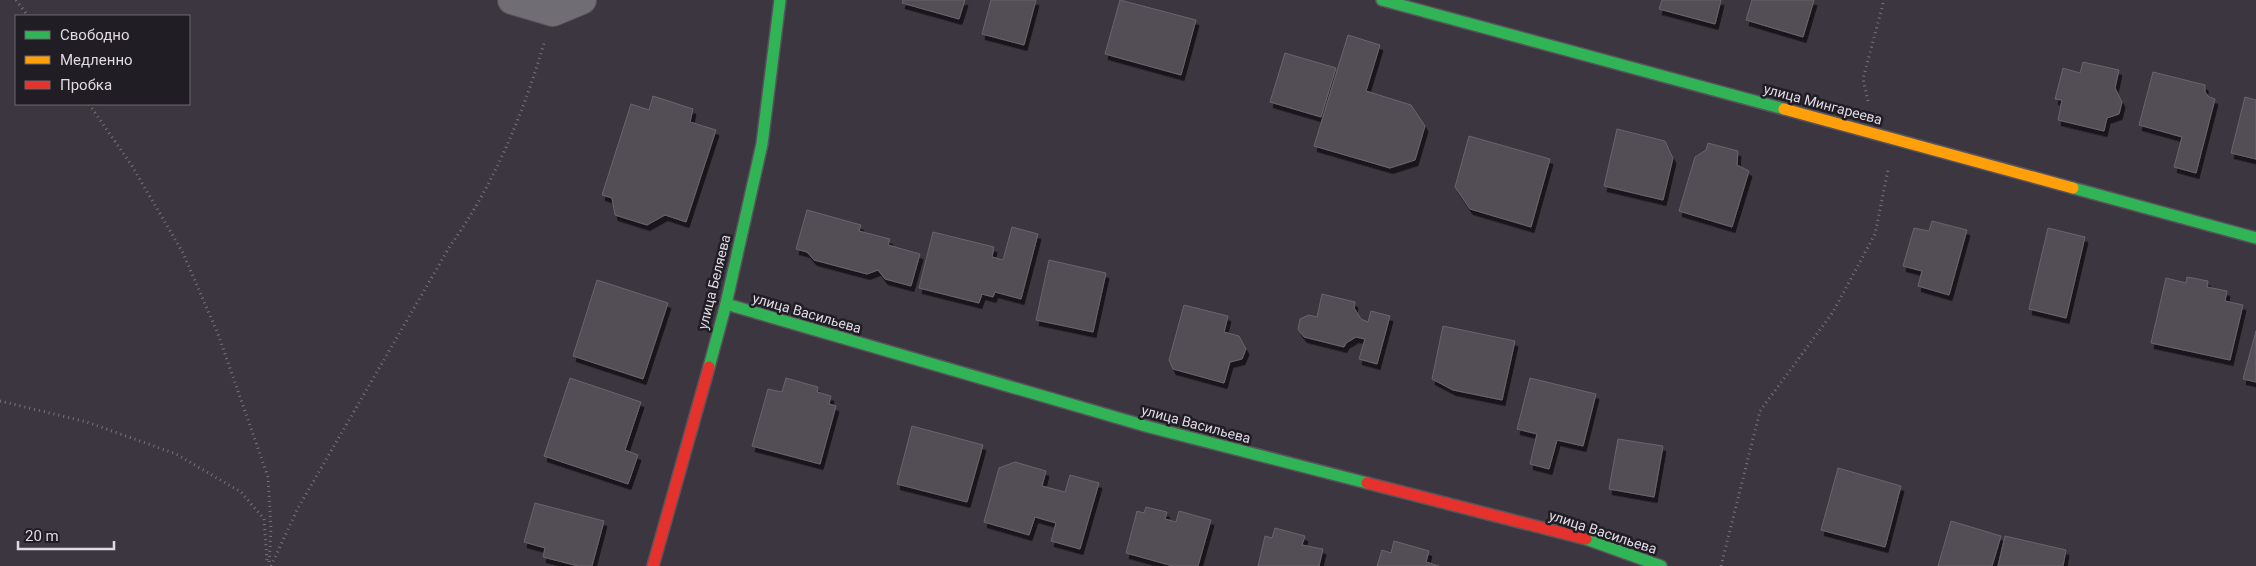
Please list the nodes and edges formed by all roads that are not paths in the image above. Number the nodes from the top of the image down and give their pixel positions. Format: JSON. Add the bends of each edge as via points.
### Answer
{"nodes":[{"id":1,"x":512,"y":0,"type":"edge"},
{"id":2,"x":582,"y":0,"type":"edge"},
{"id":3,"x":780,"y":0,"type":"edge"},
{"id":4,"x":1382,"y":0,"type":"edge"},
{"id":5,"x":2256,"y":238,"type":"edge"},
{"id":6,"x":726,"y":304,"type":"junction"},
{"id":7,"x":653,"y":566,"type":"edge"},
{"id":8,"x":1661,"y":566,"type":"edge"}],
"edges":[{"from":1,"to":2,"type":"street","via":[[553,12]]},
{"from":3,"to":6,"type":"street","name":"улица Беляева","via":[[762,144]]},
{"from":4,"to":5,"type":"street","name":"улица Мингареева"},
{"from":6,"to":7,"type":"street","name":"улица Беляева"},
{"from":6,"to":8,"type":"street","name":"улица Васильева","via":[[1148,428],[1589,540]]}]}
